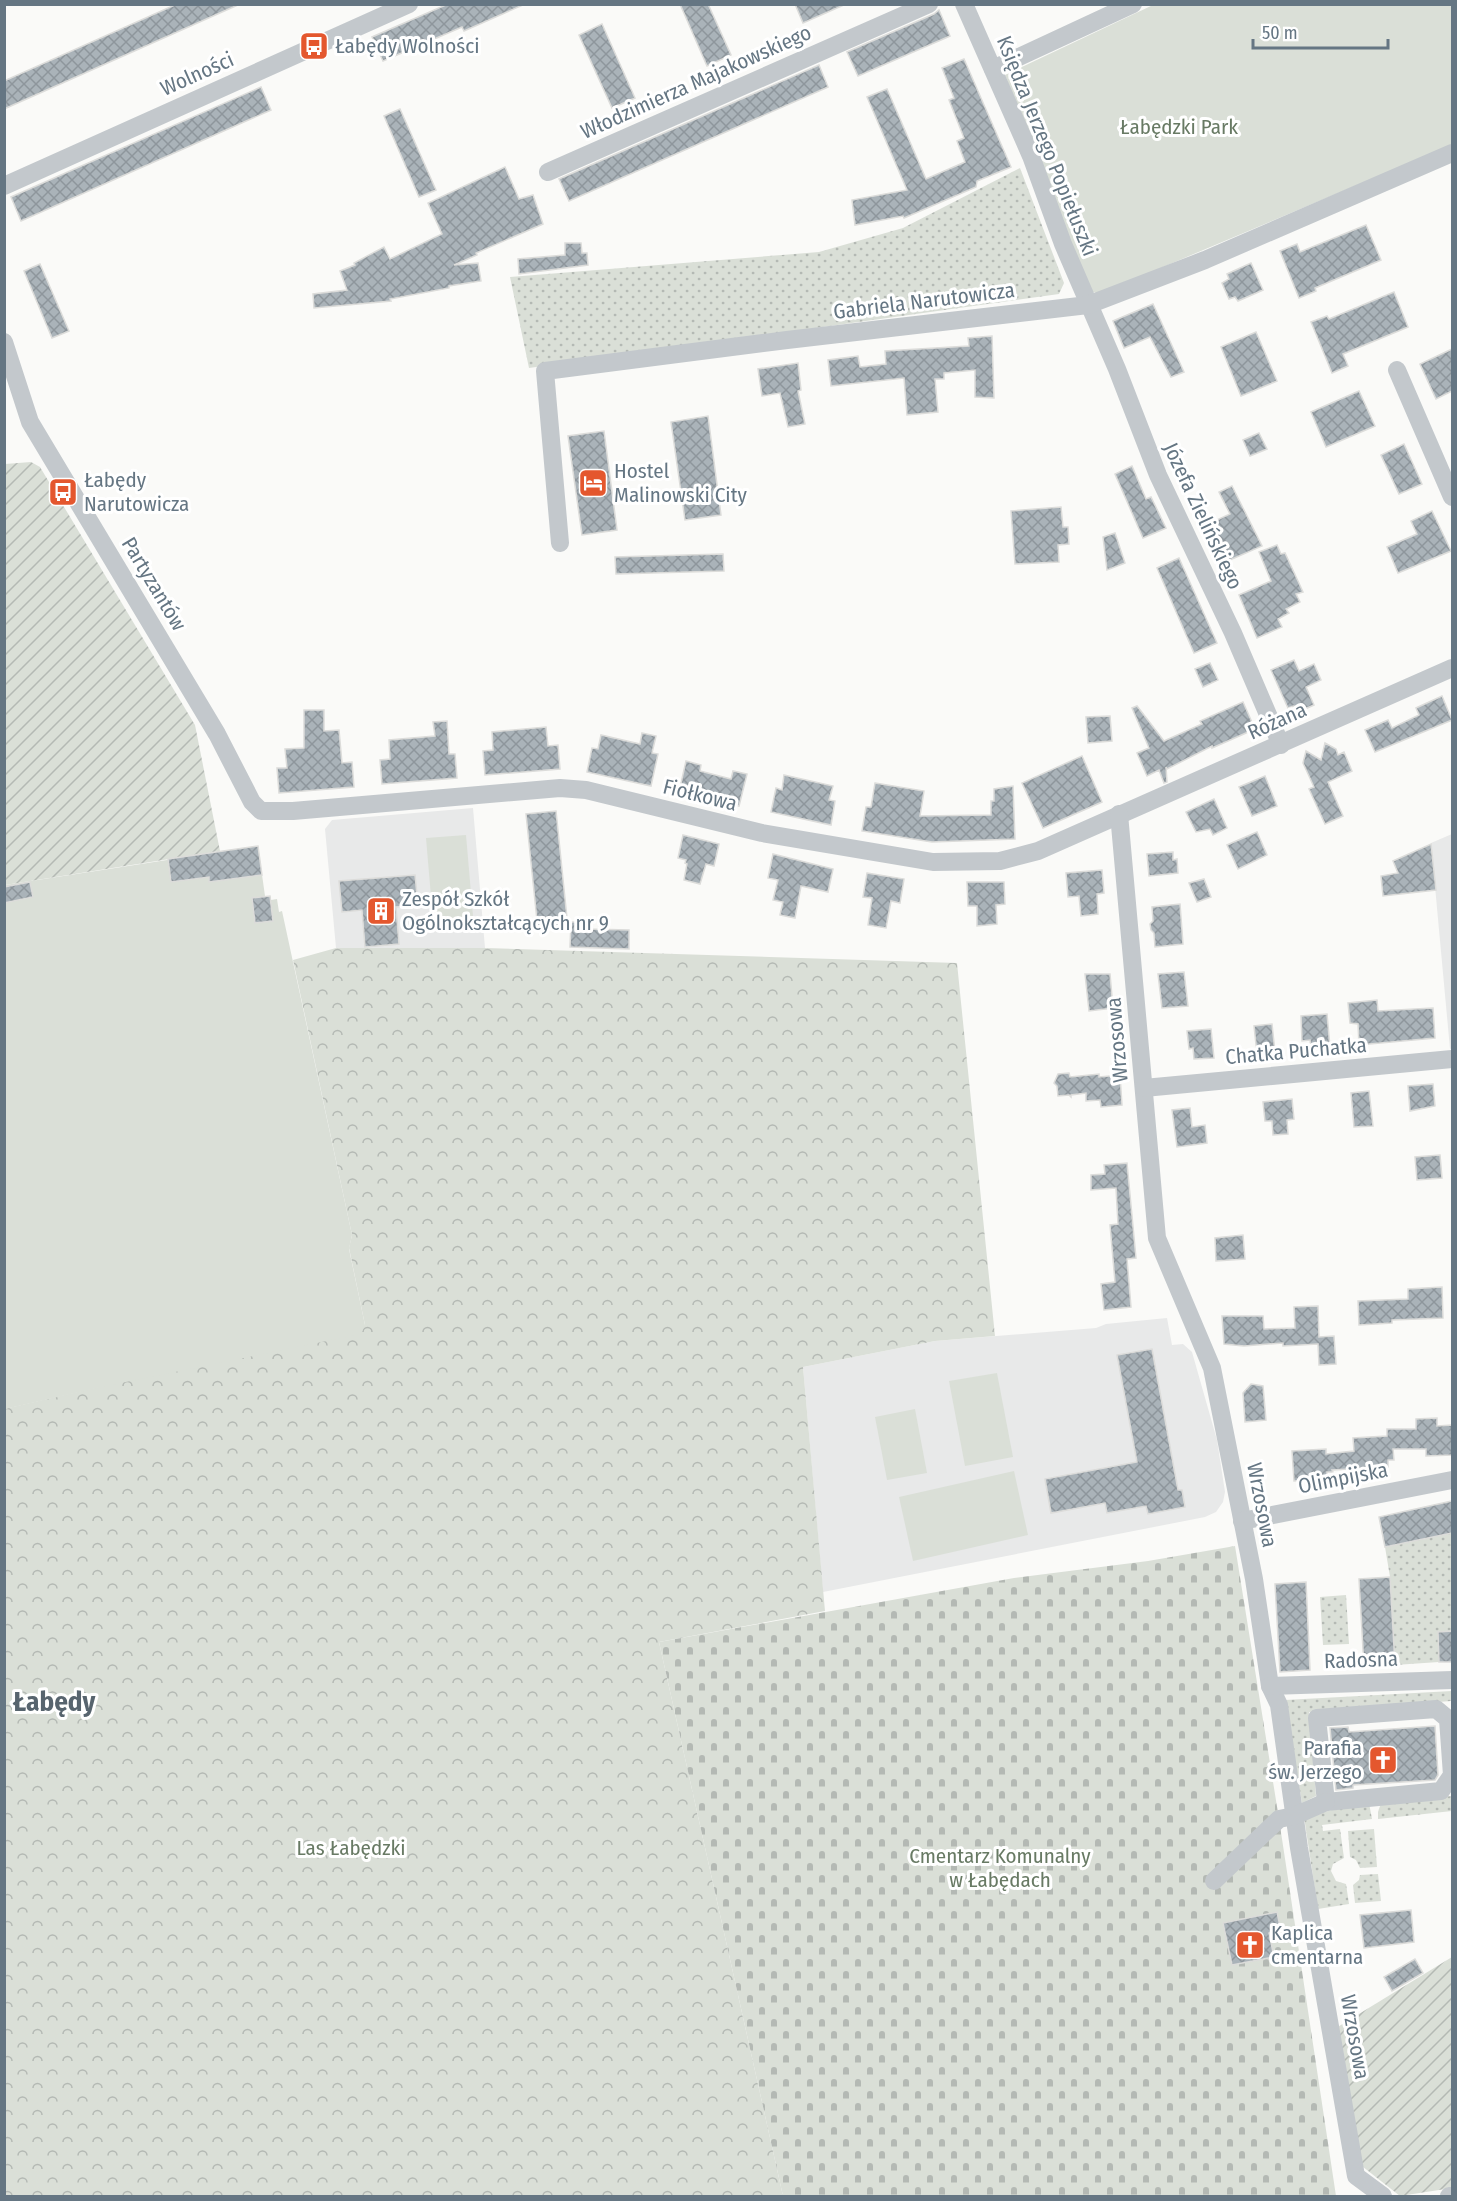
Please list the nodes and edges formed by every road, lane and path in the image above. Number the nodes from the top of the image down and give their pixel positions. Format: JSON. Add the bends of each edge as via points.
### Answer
{"nodes":[{"id":1,"x":409,"y":4,"type":"edge"},
{"id":2,"x":929,"y":4,"type":"edge"},
{"id":3,"x":964,"y":4,"type":"edge"},
{"id":4,"x":1133,"y":4,"type":"edge"},
{"id":5,"x":993,"y":69,"type":"junction"},
{"id":6,"x":1452,"y":153,"type":"edge"},
{"id":7,"x":548,"y":172,"type":"dead end"},
{"id":8,"x":4,"y":186,"type":"edge"},
{"id":9,"x":1088,"y":305,"type":"junction"},
{"id":10,"x":4,"y":342,"type":"edge"},
{"id":11,"x":1397,"y":370,"type":"dead end"},
{"id":12,"x":1452,"y":497,"type":"edge"},
{"id":13,"x":560,"y":543,"type":"dead end"},
{"id":14,"x":1452,"y":668,"type":"edge"},
{"id":15,"x":1281,"y":745,"type":"junction"},
{"id":16,"x":261,"y":811,"type":"joint"},
{"id":17,"x":1119,"y":814,"type":"junction"},
{"id":18,"x":1452,"y":1059,"type":"edge"},
{"id":19,"x":1144,"y":1088,"type":"junction"},
{"id":20,"x":1452,"y":1480,"type":"edge"},
{"id":21,"x":1242,"y":1521,"type":"junction"},
{"id":22,"x":1452,"y":1680,"type":"edge"},
{"id":23,"x":1270,"y":1686,"type":"junction"},
{"id":24,"x":1452,"y":1754,"type":"edge"},
{"id":25,"x":1326,"y":1802,"type":"junction"},
{"id":26,"x":1294,"y":1816,"type":"junction"},
{"id":27,"x":1214,"y":1881,"type":"dead end"},
{"id":28,"x":1383,"y":2196,"type":"edge"}],
"edges":[{"from":1,"to":8,"type":"street","name":"Wolności"},
{"from":2,"to":7,"type":"street","name":"Włodzimierza Majakowskiego"},
{"from":3,"to":5,"type":"street","name":"Księdza Jerzego Popiełuszki"},
{"from":4,"to":5,"type":"street"},
{"from":5,"to":9,"type":"street","name":"Księdza Jerzego Popiełuszki"},
{"from":6,"to":9,"type":"street","name":"Gabriela Narutowicza","via":[[1205,260]]},
{"from":9,"to":13,"type":"street","name":"Gabriela Narutowicza","via":[[545,372]]},
{"from":9,"to":15,"type":"street","name":"Józefa Zielińskiego","via":[[1158,475]]},
{"from":10,"to":16,"type":"street","name":"Partyzantów","via":[[30,422],[217,734],[252,802]]},
{"from":11,"to":12,"type":"street"},
{"from":14,"to":15,"type":"street","name":"Różana"},
{"from":15,"to":17,"type":"street","name":"Różana"},
{"from":16,"to":17,"type":"street","name":"Fiołkowa","via":[[560,788],[586,790],[762,833],[933,862],[1000,861],[1038,851]]},
{"from":17,"to":19,"type":"street","name":"Wrzosowa"},
{"from":18,"to":19,"type":"street","name":"Chatka Puchatka"},
{"from":19,"to":21,"type":"street","name":"Wrzosowa","via":[[1157,1238],[1212,1368]]},
{"from":20,"to":21,"type":"street","name":"Olimpijska"},
{"from":21,"to":23,"type":"street","name":"Wrzosowa"},
{"from":22,"to":23,"type":"street","name":"Radosna"},
{"from":23,"to":26,"type":"street","name":"Wrzosowa","via":[[1280,1711]]},
{"from":24,"to":25,"type":"street","via":[[1452,1775],[1441,1791]]},
{"from":24,"to":25,"type":"street","via":[[1448,1719],[1436,1709],[1317,1718]]},
{"from":25,"to":26,"type":"street"},
{"from":26,"to":27,"type":"street","via":[[1279,1819]]},
{"from":26,"to":28,"type":"street","name":"Wrzosowa","via":[[1356,2176]]}]}
